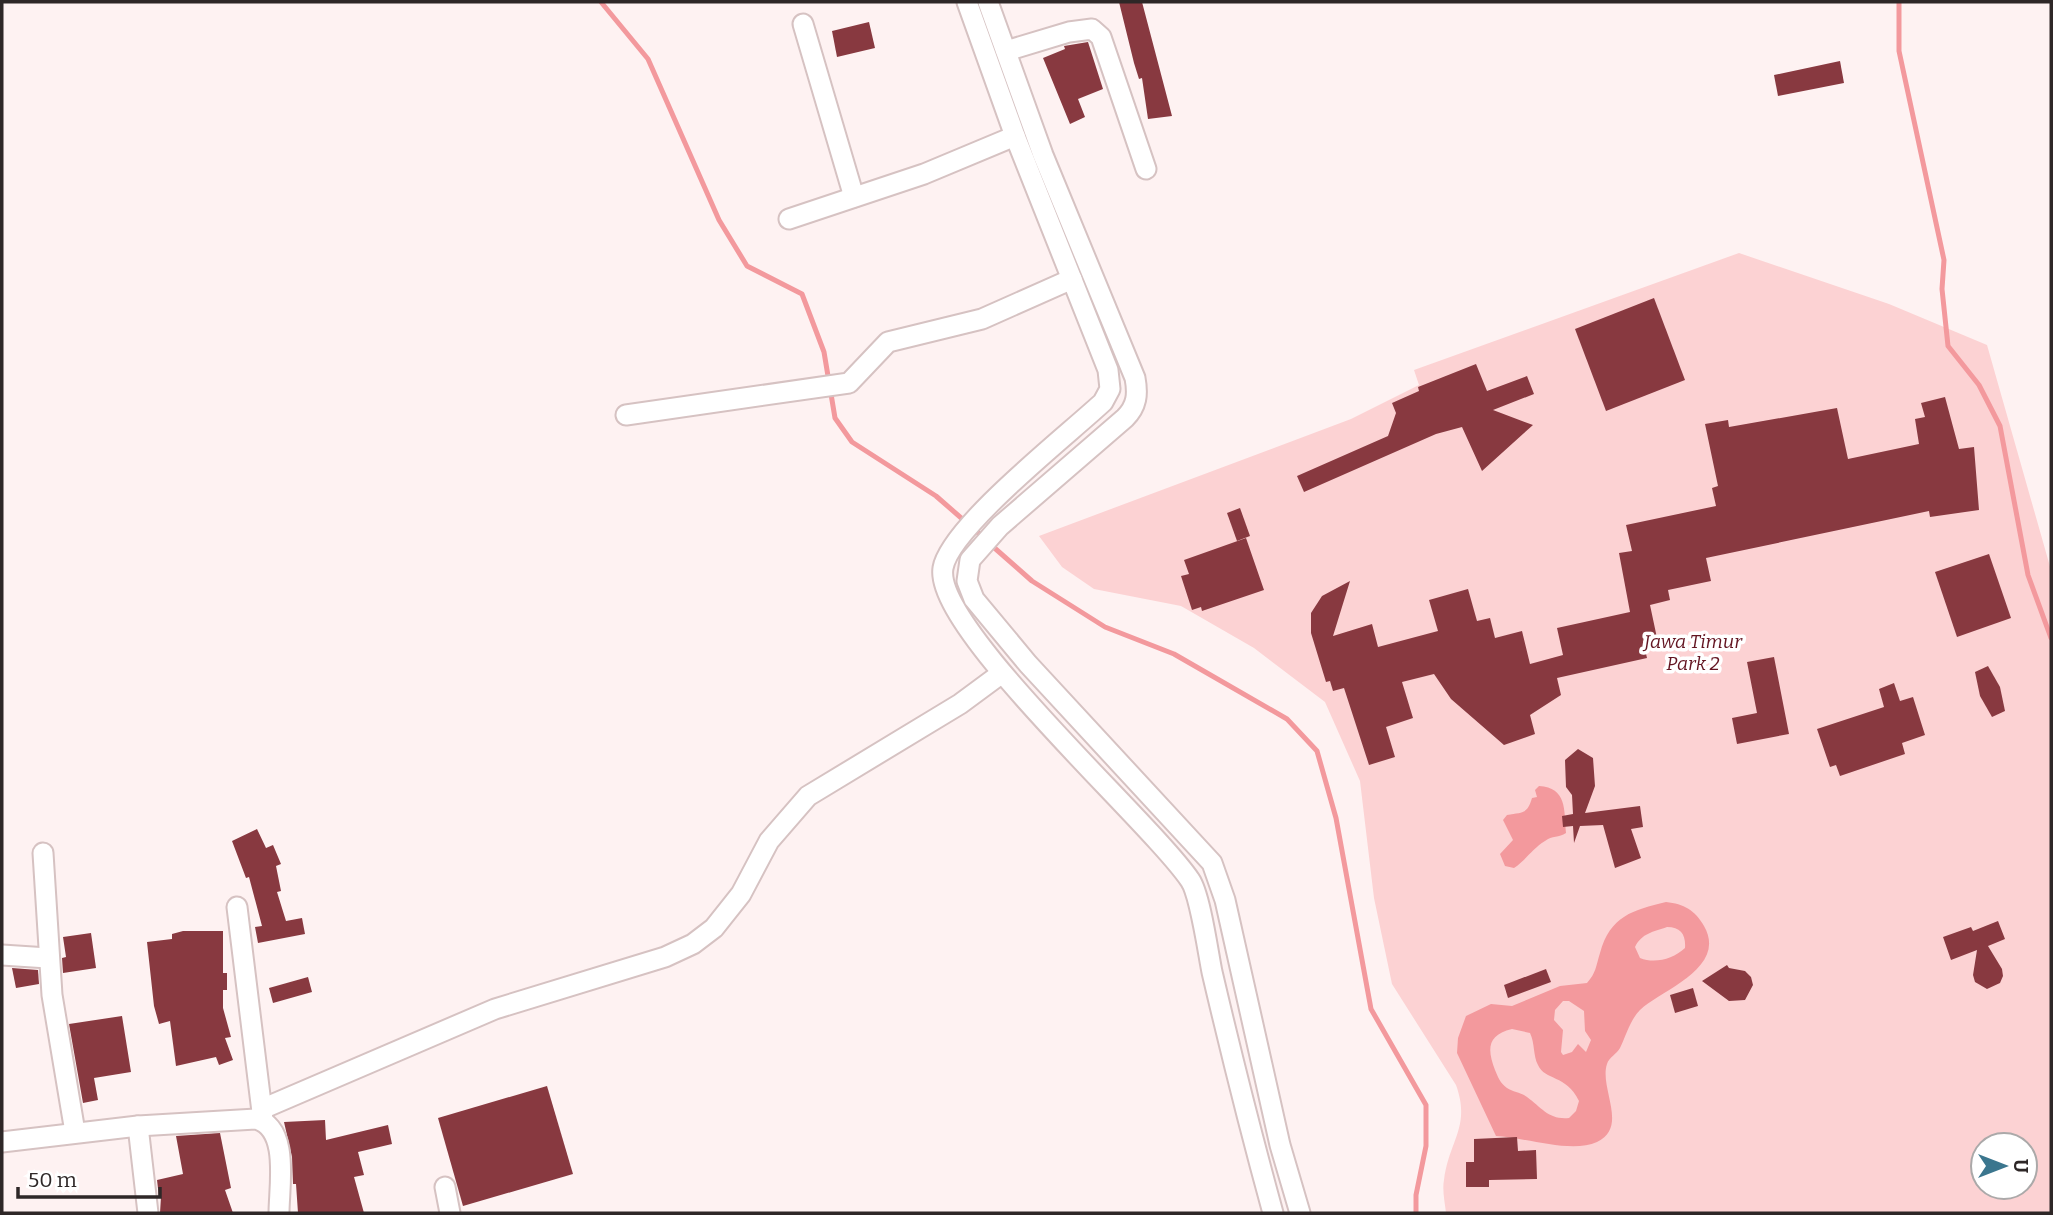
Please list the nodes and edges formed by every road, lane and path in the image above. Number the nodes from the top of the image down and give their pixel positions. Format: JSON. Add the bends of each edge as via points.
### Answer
{"nodes":[{"id":1,"x":967,"y":2,"type":"edge"},
{"id":2,"x":988,"y":2,"type":"edge"},
{"id":3,"x":803,"y":24,"type":"dead end"},
{"id":4,"x":1006,"y":51,"type":"junction"},
{"id":5,"x":1015,"y":136,"type":"junction"},
{"id":6,"x":1146,"y":169,"type":"dead end"},
{"id":7,"x":854,"y":197,"type":"junction"},
{"id":8,"x":789,"y":219,"type":"dead end"},
{"id":9,"x":1072,"y":279,"type":"junction"},
{"id":10,"x":626,"y":415,"type":"dead end"},
{"id":11,"x":986,"y":509,"type":"junction"},
{"id":12,"x":1001,"y":526,"type":"junction"},
{"id":13,"x":954,"y":542,"type":"junction"},
{"id":14,"x":970,"y":560,"type":"junction"},
{"id":15,"x":1002,"y":673,"type":"junction"},
{"id":16,"x":44,"y":853,"type":"dead end"},
{"id":17,"x":237,"y":907,"type":"dead end"},
{"id":18,"x":2,"y":956,"type":"edge"},
{"id":19,"x":48,"y":958,"type":"junction"},
{"id":20,"x":263,"y":1115,"type":"junction"},
{"id":21,"x":138,"y":1126,"type":"junction"},
{"id":22,"x":75,"y":1132,"type":"junction"},
{"id":23,"x":2,"y":1142,"type":"edge"},
{"id":24,"x":445,"y":1187,"type":"dead end"},
{"id":25,"x":148,"y":1213,"type":"edge"},
{"id":26,"x":279,"y":1213,"type":"edge"},
{"id":27,"x":450,"y":1213,"type":"edge"},
{"id":28,"x":1273,"y":1213,"type":"edge"},
{"id":29,"x":1300,"y":1213,"type":"edge"}],
"edges":[{"from":1,"to":5,"type":"street"},
{"from":2,"to":4,"type":"street"},
{"from":3,"to":7,"type":"street"},
{"from":4,"to":6,"type":"street","via":[[1092,29],[1101,37],[1110,60]]},
{"from":4,"to":12,"type":"street","via":[[1137,390],[1133,410]]},
{"from":5,"to":7,"type":"street"},
{"from":5,"to":9,"type":"street"},
{"from":7,"to":8,"type":"street"},
{"from":9,"to":10,"type":"street","via":[[982,319],[888,342],[857,377],[832,385]]},
{"from":9,"to":11,"type":"street","via":[[1108,370],[1107,397]]},
{"from":11,"to":12,"type":"street"},
{"from":11,"to":13,"type":"street"},
{"from":12,"to":14,"type":"street"},
{"from":13,"to":14,"type":"street"},
{"from":13,"to":15,"type":"street","via":[[943,570],[948,598]]},
{"from":14,"to":29,"type":"street","via":[[967,580],[974,600],[1212,863],[1226,900],[1280,1145]]},
{"from":15,"to":20,"type":"street","via":[[960,704],[808,796],[769,841],[741,894],[714,928],[693,944],[665,957],[495,1009]]},
{"from":15,"to":28,"type":"street","via":[[1192,881],[1242,1105]]},
{"from":16,"to":19,"type":"street"},
{"from":17,"to":20,"type":"street"},
{"from":18,"to":19,"type":"street"},
{"from":19,"to":22,"type":"street"},
{"from":20,"to":21,"type":"street"},
{"from":20,"to":26,"type":"street","via":[[279,1145]]},
{"from":21,"to":22,"type":"street"},
{"from":21,"to":25,"type":"street"},
{"from":22,"to":23,"type":"street"},
{"from":24,"to":27,"type":"street"}]}
